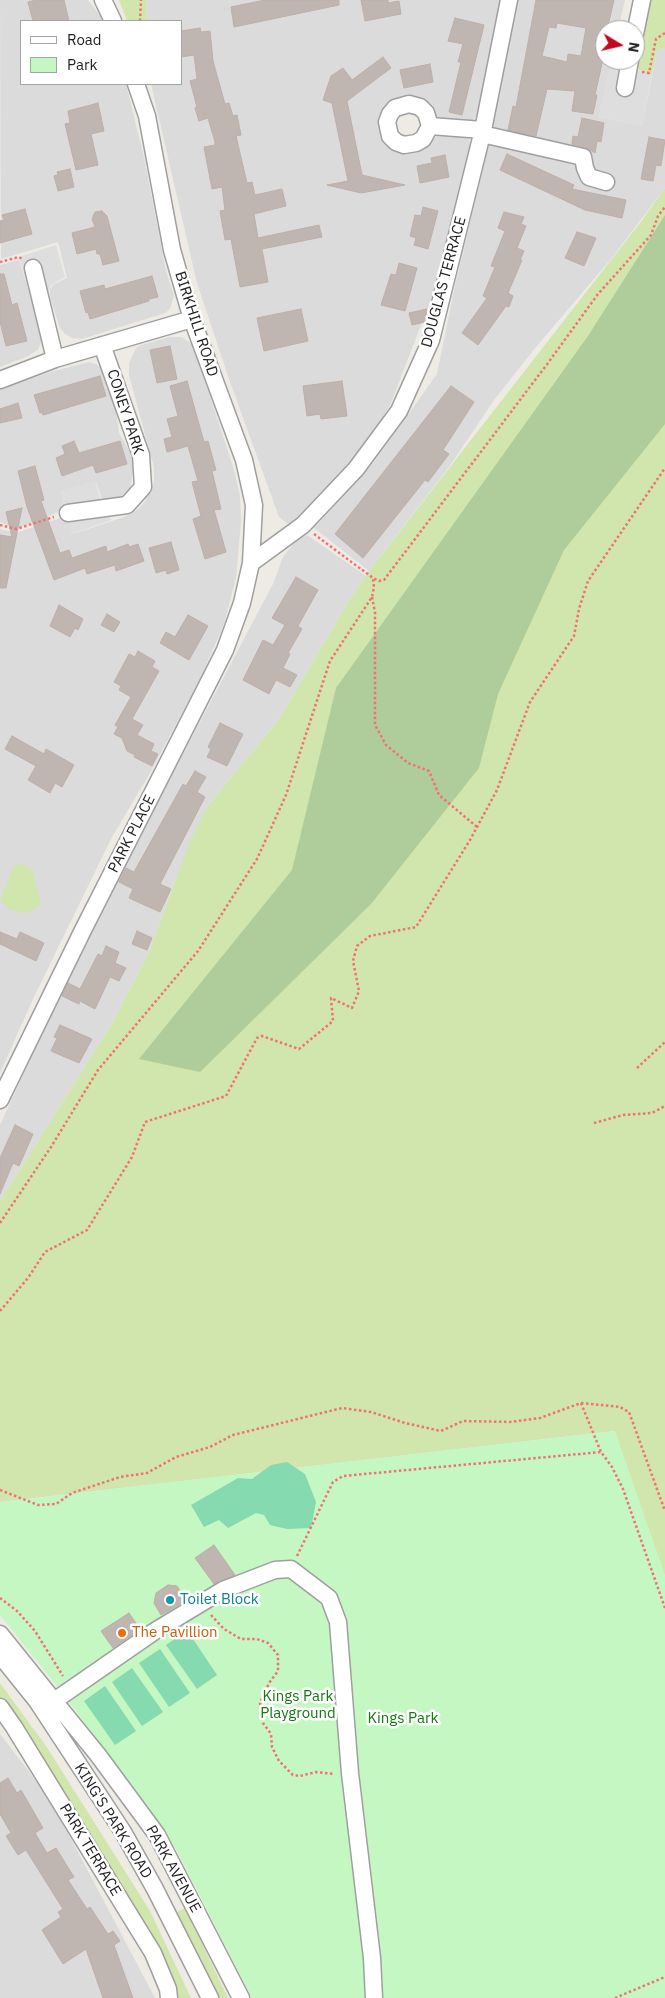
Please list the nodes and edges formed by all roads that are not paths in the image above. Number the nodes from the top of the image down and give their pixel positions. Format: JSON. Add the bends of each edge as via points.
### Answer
{"nodes":[{"id":1,"x":103,"y":0,"type":"edge"},
{"id":2,"x":509,"y":0,"type":"edge"},
{"id":3,"x":642,"y":0,"type":"edge"},
{"id":4,"x":113,"y":20,"type":"edge"},
{"id":5,"x":638,"y":20,"type":"edge"},
{"id":6,"x":628,"y":70,"type":"edge"},
{"id":7,"x":136,"y":85,"type":"edge"},
{"id":8,"x":625,"y":88,"type":"dead end"},
{"id":9,"x":430,"y":126,"type":"dead end"},
{"id":10,"x":482,"y":132,"type":"junction"},
{"id":11,"x":606,"y":182,"type":"dead end"},
{"id":12,"x":33,"y":268,"type":"road end"},
{"id":13,"x":192,"y":319,"type":"junction"},
{"id":14,"x":102,"y":345,"type":"junction"},
{"id":15,"x":55,"y":359,"type":"junction"},
{"id":16,"x":0,"y":380,"type":"edge"},
{"id":17,"x":68,"y":513,"type":"road end"},
{"id":18,"x":252,"y":563,"type":"junction"},
{"id":19,"x":0,"y":1100,"type":"edge"},
{"id":20,"x":0,"y":1634,"type":"edge"},
{"id":21,"x":0,"y":1655,"type":"edge"},
{"id":22,"x":48,"y":1705,"type":"junction"},
{"id":23,"x":0,"y":1707,"type":"edge"},
{"id":24,"x":169,"y":1998,"type":"edge"},
{"id":25,"x":210,"y":1998,"type":"edge"},
{"id":26,"x":241,"y":1998,"type":"edge"},
{"id":27,"x":374,"y":1998,"type":"edge"}],
"edges":[{"from":1,"to":4,"type":"street"},
{"from":2,"to":10,"type":"street","name":"DOUGLAS TERRACE"},
{"from":3,"to":5,"type":"street"},
{"from":6,"to":8,"type":"street"},
{"from":7,"to":13,"type":"street","name":"BIRKHILL ROAD","via":[[148,116],[172,250]]},
{"from":9,"to":10,"type":"street"},
{"from":10,"to":11,"type":"street","via":[[583,157],[589,177]]},
{"from":10,"to":18,"type":"street","name":"DOUGLAS TERRACE","via":[[432,340],[399,412],[356,469],[303,526]]},
{"from":12,"to":15,"type":"street"},
{"from":13,"to":14,"type":"street"},
{"from":13,"to":18,"type":"street","name":"BIRKHILL ROAD","via":[[244,460],[254,505]]},
{"from":14,"to":15,"type":"street"},
{"from":14,"to":17,"type":"street","name":"CONEY PARK","via":[[141,455],[143,487],[127,505]]},
{"from":15,"to":16,"type":"street"},
{"from":18,"to":19,"type":"street","name":"PARK PLACE","via":[[242,604],[225,650]]},
{"from":20,"to":22,"type":"street","name":"PARK AVENUE"},
{"from":21,"to":22,"type":"street","name":"KING'S PARK ROAD"},
{"from":22,"to":25,"type":"street","name":"KING'S PARK ROAD","via":[[155,1889]]},
{"from":22,"to":26,"type":"street","name":"PARK AVENUE","via":[[98,1755],[157,1835]]},
{"from":22,"to":27,"type":"street","via":[[202,1602],[266,1573],[292,1569],[329,1598],[338,1622]]},
{"from":23,"to":24,"type":"street","name":"PARK TERRACE","via":[[153,1953]]}]}
